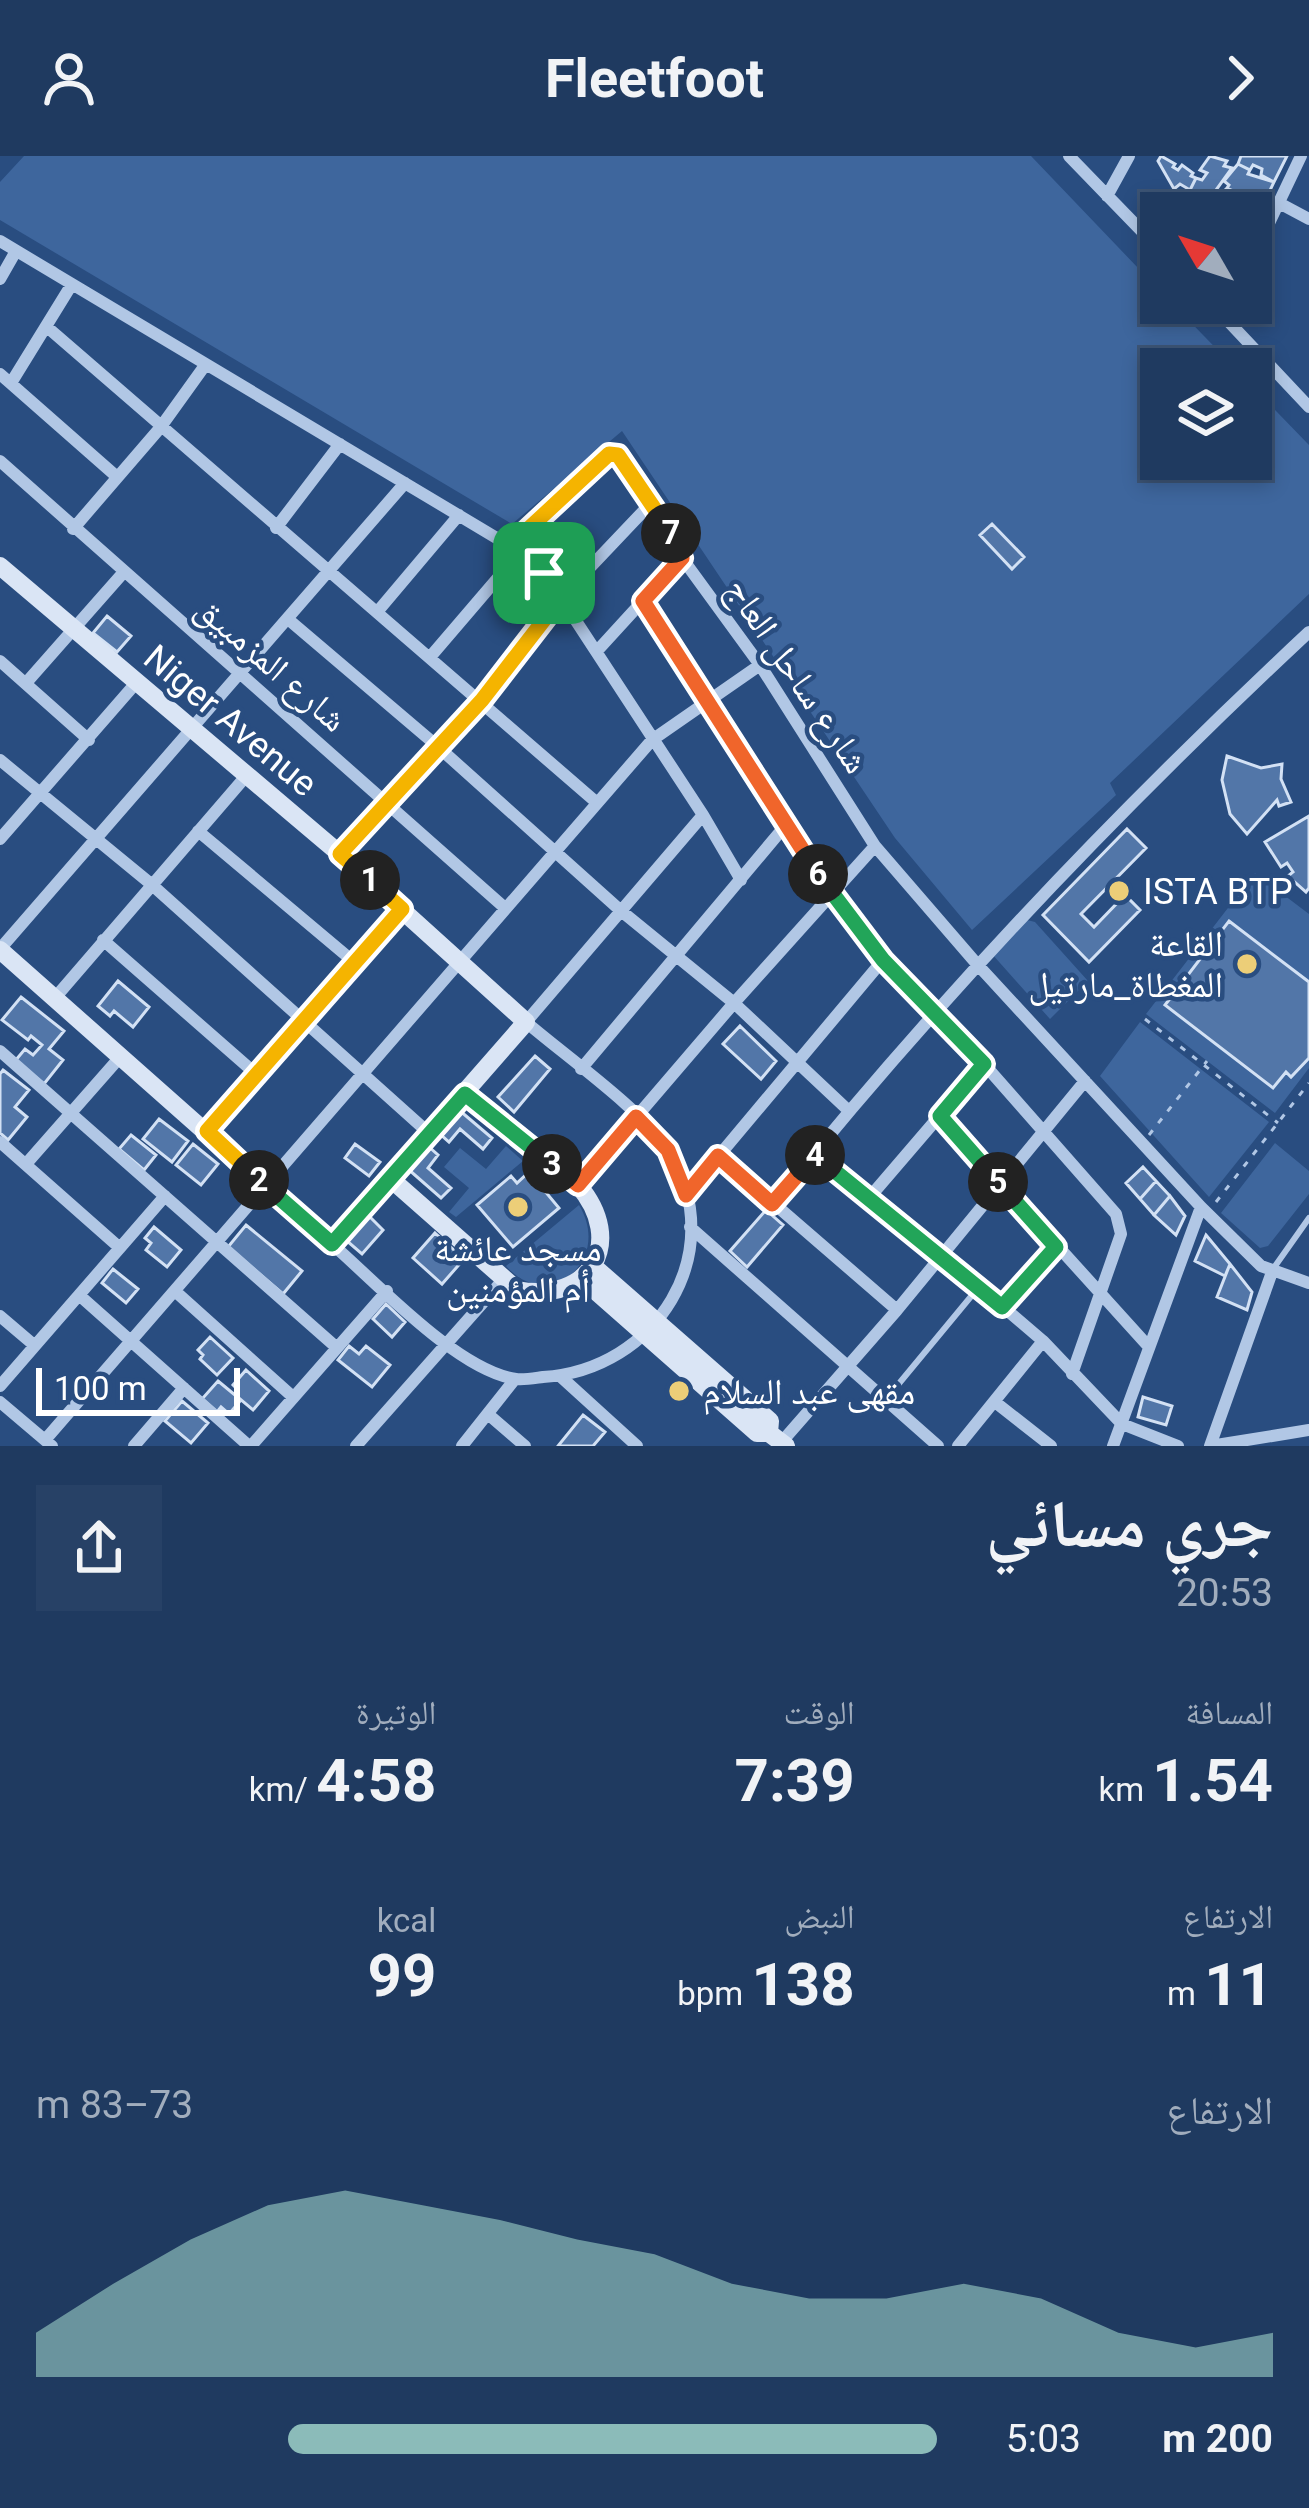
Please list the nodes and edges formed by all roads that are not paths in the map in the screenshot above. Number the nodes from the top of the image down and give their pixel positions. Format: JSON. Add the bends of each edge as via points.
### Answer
{"nodes":[{"id":1,"x":1069,"y":156,"type":"edge"},
{"id":2,"x":1129,"y":156,"type":"edge"},
{"id":3,"x":1301,"y":156,"type":"edge"},
{"id":4,"x":1107,"y":196,"type":"junction"},
{"id":5,"x":1279,"y":203,"type":"junction"},
{"id":6,"x":1272,"y":218,"type":"edge"},
{"id":7,"x":1309,"y":219,"type":"edge"},
{"id":8,"x":1140,"y":230,"type":"edge"},
{"id":9,"x":0,"y":241,"type":"edge"},
{"id":10,"x":16,"y":250,"type":"junction"},
{"id":11,"x":0,"y":279,"type":"edge"},
{"id":12,"x":72,"y":284,"type":"junction"},
{"id":13,"x":1240,"y":324,"type":"edge"},
{"id":14,"x":47,"y":327,"type":"junction"},
{"id":15,"x":206,"y":364,"type":"junction"},
{"id":16,"x":5,"y":378,"type":"edge"},
{"id":17,"x":1309,"y":407,"type":"edge"},
{"id":18,"x":160,"y":428,"type":"junction"},
{"id":19,"x":340,"y":444,"type":"junction"},
{"id":20,"x":0,"y":461,"type":"edge"},
{"id":21,"x":116,"y":476,"type":"junction"},
{"id":22,"x":406,"y":483,"type":"junction"},
{"id":23,"x":653,"y":501,"type":"junction"},
{"id":24,"x":458,"y":514,"type":"junction"},
{"id":25,"x":276,"y":528,"type":"junction"},
{"id":26,"x":73,"y":529,"type":"junction"},
{"id":27,"x":515,"y":549,"type":"junction"},
{"id":28,"x":682,"y":558,"type":"junction"},
{"id":29,"x":0,"y":566,"type":"edge"},
{"id":30,"x":333,"y":571,"type":"junction"},
{"id":31,"x":124,"y":573,"type":"junction"},
{"id":32,"x":561,"y":598,"type":"junction"},
{"id":33,"x":643,"y":601,"type":"junction"},
{"id":34,"x":378,"y":611,"type":"junction"},
{"id":35,"x":289,"y":620,"type":"junction"},
{"id":36,"x":73,"y":631,"type":"junction"},
{"id":37,"x":1309,"y":632,"type":"edge"},
{"id":38,"x":597,"y":651,"type":"junction"},
{"id":39,"x":431,"y":656,"type":"junction"},
{"id":40,"x":0,"y":661,"type":"edge"},
{"id":41,"x":760,"y":665,"type":"junction"},
{"id":42,"x":241,"y":676,"type":"junction"},
{"id":43,"x":26,"y":683,"type":"junction"},
{"id":44,"x":136,"y":683,"type":"junction"},
{"id":45,"x":482,"y":700,"type":"junction"},
{"id":46,"x":708,"y":700,"type":"junction"},
{"id":47,"x":193,"y":729,"type":"junction"},
{"id":48,"x":89,"y":740,"type":"junction"},
{"id":49,"x":652,"y":740,"type":"junction"},
{"id":50,"x":436,"y":745,"type":"junction"},
{"id":51,"x":0,"y":760,"type":"edge"},
{"id":52,"x":247,"y":775,"type":"junction"},
{"id":53,"x":40,"y":793,"type":"junction"},
{"id":54,"x":596,"y":802,"type":"junction"},
{"id":55,"x":385,"y":803,"type":"junction"},
{"id":56,"x":703,"y":814,"type":"junction"},
{"id":57,"x":785,"y":826,"type":"junction"},
{"id":58,"x":198,"y":831,"type":"junction"},
{"id":59,"x":97,"y":838,"type":"junction"},
{"id":60,"x":0,"y":839,"type":"edge"},
{"id":61,"x":875,"y":846,"type":"junction"},
{"id":62,"x":553,"y":852,"type":"junction"},
{"id":63,"x":340,"y":854,"type":"junction"},
{"id":64,"x":741,"y":880,"type":"junction"},
{"id":65,"x":151,"y":884,"type":"junction"},
{"id":66,"x":832,"y":895,"type":"junction"},
{"id":67,"x":505,"y":908,"type":"junction"},
{"id":68,"x":402,"y":909,"type":"junction"},
{"id":69,"x":620,"y":910,"type":"junction"},
{"id":70,"x":103,"y":940,"type":"junction"},
{"id":71,"x":0,"y":950,"type":"edge"},
{"id":72,"x":674,"y":956,"type":"junction"},
{"id":73,"x":883,"y":960,"type":"junction"},
{"id":74,"x":354,"y":962,"type":"junction"},
{"id":75,"x":459,"y":962,"type":"junction"},
{"id":76,"x":976,"y":963,"type":"junction"},
{"id":77,"x":54,"y":999,"type":"junction"},
{"id":78,"x":734,"y":1003,"type":"junction"},
{"id":79,"x":935,"y":1010,"type":"junction"},
{"id":80,"x":303,"y":1019,"type":"junction"},
{"id":81,"x":526,"y":1022,"type":"junction"},
{"id":82,"x":0,"y":1052,"type":"edge"},
{"id":83,"x":121,"y":1056,"type":"junction"},
{"id":84,"x":796,"y":1063,"type":"junction"},
{"id":85,"x":984,"y":1064,"type":"junction"},
{"id":86,"x":581,"y":1069,"type":"junction"},
{"id":87,"x":256,"y":1074,"type":"junction"},
{"id":88,"x":363,"y":1074,"type":"junction"},
{"id":89,"x":1085,"y":1081,"type":"junction"},
{"id":90,"x":465,"y":1094,"type":"junction"},
{"id":91,"x":71,"y":1111,"type":"junction"},
{"id":92,"x":849,"y":1111,"type":"junction"},
{"id":93,"x":940,"y":1116,"type":"junction"},
{"id":94,"x":636,"y":1117,"type":"junction"},
{"id":95,"x":207,"y":1131,"type":"junction"},
{"id":96,"x":1045,"y":1132,"type":"junction"},
{"id":97,"x":431,"y":1135,"type":"junction"},
{"id":98,"x":0,"y":1142,"type":"edge"},
{"id":99,"x":813,"y":1154,"type":"junction"},
{"id":100,"x":718,"y":1156,"type":"junction"},
{"id":101,"x":26,"y":1164,"type":"junction"},
{"id":102,"x":391,"y":1179,"type":"junction"},
{"id":103,"x":1000,"y":1184,"type":"junction"},
{"id":104,"x":578,"y":1185,"type":"junction"},
{"id":105,"x":266,"y":1187,"type":"junction"},
{"id":106,"x":686,"y":1195,"type":"junction"},
{"id":107,"x":165,"y":1196,"type":"junction"},
{"id":108,"x":869,"y":1198,"type":"junction"},
{"id":109,"x":772,"y":1204,"type":"junction"},
{"id":110,"x":1204,"y":1210,"type":"junction"},
{"id":111,"x":1309,"y":1218,"type":"edge"},
{"id":112,"x":690,"y":1227,"type":"junction"},
{"id":113,"x":218,"y":1244,"type":"junction"},
{"id":114,"x":332,"y":1244,"type":"junction"},
{"id":115,"x":120,"y":1247,"type":"junction"},
{"id":116,"x":1056,"y":1247,"type":"junction"},
{"id":117,"x":940,"y":1253,"type":"junction"},
{"id":118,"x":1272,"y":1272,"type":"junction"},
{"id":119,"x":588,"y":1273,"type":"junction"},
{"id":120,"x":503,"y":1280,"type":"junction"},
{"id":121,"x":1309,"y":1283,"type":"edge"},
{"id":122,"x":978,"y":1288,"type":"junction"},
{"id":123,"x":176,"y":1292,"type":"junction"},
{"id":124,"x":387,"y":1292,"type":"junction"},
{"id":125,"x":1098,"y":1294,"type":"junction"},
{"id":126,"x":79,"y":1295,"type":"junction"},
{"id":127,"x":1002,"y":1307,"type":"junction"},
{"id":128,"x":897,"y":1310,"type":"junction"},
{"id":129,"x":0,"y":1316,"type":"edge"},
{"id":130,"x":651,"y":1329,"type":"junction"},
{"id":131,"x":1042,"y":1341,"type":"junction"},
{"id":132,"x":132,"y":1342,"type":"junction"},
{"id":133,"x":446,"y":1344,"type":"junction"},
{"id":134,"x":34,"y":1346,"type":"junction"},
{"id":135,"x":336,"y":1347,"type":"junction"},
{"id":136,"x":1149,"y":1348,"type":"junction"},
{"id":137,"x":846,"y":1368,"type":"junction"},
{"id":138,"x":1072,"y":1374,"type":"junction"},
{"id":139,"x":560,"y":1376,"type":"junction"},
{"id":140,"x":515,"y":1379,"type":"junction"},
{"id":141,"x":0,"y":1386,"type":"edge"},
{"id":142,"x":184,"y":1388,"type":"junction"},
{"id":143,"x":293,"y":1397,"type":"junction"},
{"id":144,"x":884,"y":1400,"type":"junction"},
{"id":145,"x":0,"y":1402,"type":"edge"},
{"id":146,"x":995,"y":1402,"type":"junction"},
{"id":147,"x":489,"y":1415,"type":"junction"},
{"id":148,"x":1122,"y":1424,"type":"junction"},
{"id":149,"x":1309,"y":1430,"type":"edge"},
{"id":150,"x":779,"y":1442,"type":"edge"},
{"id":151,"x":48,"y":1443,"type":"edge"},
{"id":152,"x":143,"y":1443,"type":"edge"},
{"id":153,"x":250,"y":1446,"type":"edge"},
{"id":154,"x":356,"y":1446,"type":"edge"},
{"id":155,"x":462,"y":1446,"type":"edge"},
{"id":156,"x":525,"y":1446,"type":"edge"},
{"id":157,"x":637,"y":1446,"type":"edge"},
{"id":158,"x":938,"y":1446,"type":"edge"},
{"id":159,"x":958,"y":1446,"type":"edge"},
{"id":160,"x":1051,"y":1446,"type":"edge"},
{"id":161,"x":1113,"y":1446,"type":"edge"},
{"id":162,"x":1178,"y":1446,"type":"edge"}],
"edges":[{"from":1,"to":4,"type":"street"},
{"from":2,"to":4,"type":"street"},
{"from":3,"to":5,"type":"street"},
{"from":4,"to":8,"type":"street"},
{"from":5,"to":6,"type":"street"},
{"from":5,"to":7,"type":"street"},
{"from":9,"to":10,"type":"street"},
{"from":10,"to":11,"type":"street"},
{"from":10,"to":12,"type":"street"},
{"from":12,"to":14,"type":"street"},
{"from":12,"to":15,"type":"street"},
{"from":13,"to":17,"type":"street"},
{"from":14,"to":16,"type":"street"},
{"from":14,"to":18,"type":"street"},
{"from":15,"to":18,"type":"street"},
{"from":15,"to":19,"type":"street"},
{"from":16,"to":21,"type":"street"},
{"from":18,"to":21,"type":"street"},
{"from":18,"to":25,"type":"street"},
{"from":19,"to":22,"type":"street"},
{"from":19,"to":25,"type":"street"},
{"from":20,"to":26,"type":"street","name":"شارع المزمبيق"},
{"from":21,"to":26,"type":"street"},
{"from":22,"to":24,"type":"street"},
{"from":22,"to":30,"type":"street"},
{"from":23,"to":27,"type":"street","name":"شارع ساحل العاج","via":[[609,454]]},
{"from":23,"to":28,"type":"street","name":"شارع ساحل العاج"},
{"from":23,"to":32,"type":"street"},
{"from":24,"to":27,"type":"street"},
{"from":24,"to":34,"type":"street"},
{"from":25,"to":30,"type":"street"},
{"from":26,"to":31,"type":"street","name":"شارع المزمبيق"},
{"from":27,"to":32,"type":"street","via":[[533,558]]},
{"from":27,"to":39,"type":"street"},
{"from":28,"to":33,"type":"street"},
{"from":28,"to":41,"type":"street","name":"شارع ساحل العاج"},
{"from":29,"to":36,"type":"street","name":"Niger Avenue"},
{"from":30,"to":34,"type":"street"},
{"from":30,"to":35,"type":"street"},
{"from":31,"to":36,"type":"street"},
{"from":31,"to":42,"type":"street","name":"شارع المزمبيق"},
{"from":32,"to":38,"type":"street"},
{"from":32,"to":45,"type":"street"},
{"from":33,"to":38,"type":"street"},
{"from":33,"to":46,"type":"street"},
{"from":34,"to":39,"type":"street"},
{"from":35,"to":42,"type":"street"},
{"from":35,"to":50,"type":"street"},
{"from":36,"to":43,"type":"street"},
{"from":36,"to":44,"type":"street","name":"Niger Avenue"},
{"from":37,"to":76,"type":"street"},
{"from":38,"to":49,"type":"street"},
{"from":39,"to":45,"type":"street"},
{"from":40,"to":43,"type":"street"},
{"from":41,"to":46,"type":"street"},
{"from":41,"to":61,"type":"street","name":"شارع ساحل العاج"},
{"from":42,"to":47,"type":"street"},
{"from":42,"to":55,"type":"street","name":"شارع المزمبيق"},
{"from":43,"to":48,"type":"street"},
{"from":44,"to":47,"type":"street","name":"Niger Avenue"},
{"from":44,"to":48,"type":"street"},
{"from":45,"to":50,"type":"street"},
{"from":45,"to":54,"type":"street"},
{"from":46,"to":49,"type":"street"},
{"from":46,"to":57,"type":"street"},
{"from":47,"to":52,"type":"street","name":"Niger Avenue"},
{"from":47,"to":59,"type":"street"},
{"from":48,"to":53,"type":"street"},
{"from":49,"to":54,"type":"street"},
{"from":49,"to":56,"type":"street"},
{"from":50,"to":55,"type":"street"},
{"from":50,"to":62,"type":"street"},
{"from":51,"to":53,"type":"street"},
{"from":52,"to":58,"type":"street"},
{"from":52,"to":63,"type":"street","name":"Niger Avenue"},
{"from":53,"to":59,"type":"street"},
{"from":53,"to":60,"type":"street"},
{"from":54,"to":62,"type":"street"},
{"from":55,"to":63,"type":"street"},
{"from":55,"to":67,"type":"street","name":"شارع المزمبيق"},
{"from":56,"to":64,"type":"street"},
{"from":56,"to":69,"type":"street"},
{"from":57,"to":64,"type":"street"},
{"from":57,"to":66,"type":"street"},
{"from":58,"to":65,"type":"street"},
{"from":58,"to":74,"type":"street"},
{"from":59,"to":65,"type":"street"},
{"from":59,"to":71,"type":"street"},
{"from":61,"to":66,"type":"street"},
{"from":61,"to":76,"type":"street","name":"شارع ساحل العاج"},
{"from":62,"to":67,"type":"street"},
{"from":62,"to":69,"type":"street"},
{"from":63,"to":68,"type":"street","name":"Niger Avenue"},
{"from":64,"to":72,"type":"street"},
{"from":65,"to":70,"type":"street"},
{"from":65,"to":80,"type":"street"},
{"from":66,"to":73,"type":"street"},
{"from":66,"to":78,"type":"street"},
{"from":67,"to":75,"type":"street"},
{"from":68,"to":74,"type":"street"},
{"from":68,"to":75,"type":"street","name":"Niger Avenue"},
{"from":69,"to":72,"type":"street"},
{"from":69,"to":81,"type":"street"},
{"from":70,"to":77,"type":"street"},
{"from":70,"to":87,"type":"street"},
{"from":71,"to":77,"type":"street"},
{"from":72,"to":78,"type":"street"},
{"from":72,"to":86,"type":"street"},
{"from":73,"to":79,"type":"street"},
{"from":73,"to":84,"type":"street"},
{"from":74,"to":80,"type":"street"},
{"from":75,"to":81,"type":"street","name":"Niger Avenue"},
{"from":75,"to":88,"type":"street"},
{"from":76,"to":79,"type":"street"},
{"from":76,"to":89,"type":"street","name":"شارع ساحل العاج"},
{"from":77,"to":83,"type":"street"},
{"from":78,"to":84,"type":"street"},
{"from":78,"to":94,"type":"street"},
{"from":79,"to":85,"type":"street"},
{"from":79,"to":92,"type":"street"},
{"from":80,"to":87,"type":"street"},
{"from":80,"to":88,"type":"street"},
{"from":81,"to":86,"type":"street"},
{"from":81,"to":90,"type":"street"},
{"from":82,"to":91,"type":"street"},
{"from":83,"to":91,"type":"street"},
{"from":83,"to":95,"type":"street"},
{"from":84,"to":92,"type":"street"},
{"from":84,"to":100,"type":"street"},
{"from":85,"to":93,"type":"street"},
{"from":85,"to":96,"type":"street"},
{"from":86,"to":94,"type":"street"},
{"from":87,"to":95,"type":"street"},
{"from":88,"to":97,"type":"street"},
{"from":88,"to":105,"type":"street"},
{"from":89,"to":96,"type":"street"},
{"from":89,"to":110,"type":"street","name":"شارع ساحل العاج"},
{"from":90,"to":97,"type":"street"},
{"from":90,"to":104,"type":"street"},
{"from":91,"to":101,"type":"street"},
{"from":91,"to":107,"type":"street"},
{"from":92,"to":99,"type":"street"},
{"from":93,"to":103,"type":"street"},
{"from":93,"to":108,"type":"street"},
{"from":94,"to":104,"type":"street"},
{"from":94,"to":106,"type":"street","via":[[668,1150]]},
{"from":95,"to":105,"type":"street"},
{"from":96,"to":103,"type":"street"},
{"from":96,"to":125,"type":"street","via":[[1121,1224]]},
{"from":97,"to":102,"type":"street"},
{"from":98,"to":101,"type":"street"},
{"from":99,"to":108,"type":"street"},
{"from":99,"to":109,"type":"street"},
{"from":100,"to":106,"type":"street"},
{"from":100,"to":109,"type":"street"},
{"from":101,"to":115,"type":"street"},
{"from":102,"to":114,"type":"street"},
{"from":102,"to":120,"type":"street"},
{"from":103,"to":116,"type":"street"},
{"from":103,"to":117,"type":"street"},
{"from":104,"to":119,"type":"street","via":[[599,1223],[600,1247]]},
{"from":105,"to":113,"type":"street"},
{"from":105,"to":114,"type":"street"},
{"from":106,"to":112,"type":"street"},
{"from":107,"to":113,"type":"street"},
{"from":107,"to":115,"type":"street"},
{"from":108,"to":117,"type":"street"},
{"from":109,"to":128,"type":"street"},
{"from":110,"to":118,"type":"street","name":"شارع ساحل العاج"},
{"from":110,"to":136,"type":"street"},
{"from":111,"to":118,"type":"lane"},
{"from":112,"to":130,"type":"street","via":[[673,1297]]},
{"from":112,"to":137,"type":"street"},
{"from":113,"to":123,"type":"street"},
{"from":113,"to":135,"type":"street"},
{"from":114,"to":124,"type":"street"},
{"from":115,"to":126,"type":"street"},
{"from":116,"to":125,"type":"street"},
{"from":116,"to":127,"type":"lane"},
{"from":117,"to":122,"type":"street"},
{"from":117,"to":128,"type":"street"},
{"from":118,"to":121,"type":"street","name":"شارع ساحل العاج"},
{"from":118,"to":149,"type":"street","via":[[1210,1446]]},
{"from":119,"to":120,"type":"street","via":[[542,1294]]},
{"from":119,"to":130,"type":"street"},
{"from":120,"to":133,"type":"street"},
{"from":122,"to":127,"type":"street"},
{"from":122,"to":144,"type":"lane"},
{"from":123,"to":132,"type":"street"},
{"from":123,"to":143,"type":"street"},
{"from":124,"to":133,"type":"street"},
{"from":124,"to":135,"type":"street"},
{"from":125,"to":136,"type":"street"},
{"from":125,"to":138,"type":"street"},
{"from":126,"to":132,"type":"street"},
{"from":126,"to":134,"type":"street"},
{"from":127,"to":131,"type":"street"},
{"from":128,"to":137,"type":"street"},
{"from":129,"to":134,"type":"street"},
{"from":130,"to":139,"type":"street","via":[[594,1370]]},
{"from":130,"to":150,"type":"street","via":[[757,1433]]},
{"from":131,"to":138,"type":"street"},
{"from":131,"to":146,"type":"street"},
{"from":132,"to":142,"type":"street"},
{"from":132,"to":151,"type":"street"},
{"from":133,"to":140,"type":"street"},
{"from":133,"to":154,"type":"street"},
{"from":134,"to":141,"type":"street"},
{"from":135,"to":143,"type":"street"},
{"from":136,"to":148,"type":"street"},
{"from":137,"to":144,"type":"street"},
{"from":137,"to":150,"type":"street"},
{"from":138,"to":148,"type":"street"},
{"from":139,"to":140,"type":"street"},
{"from":139,"to":157,"type":"street"},
{"from":140,"to":147,"type":"street"},
{"from":142,"to":152,"type":"street"},
{"from":142,"to":153,"type":"street"},
{"from":143,"to":153,"type":"street"},
{"from":144,"to":158,"type":"street"},
{"from":145,"to":151,"type":"street"},
{"from":146,"to":159,"type":"street"},
{"from":146,"to":160,"type":"street"},
{"from":147,"to":155,"type":"street"},
{"from":147,"to":156,"type":"street"},
{"from":148,"to":161,"type":"street"},
{"from":148,"to":162,"type":"street"}]}
